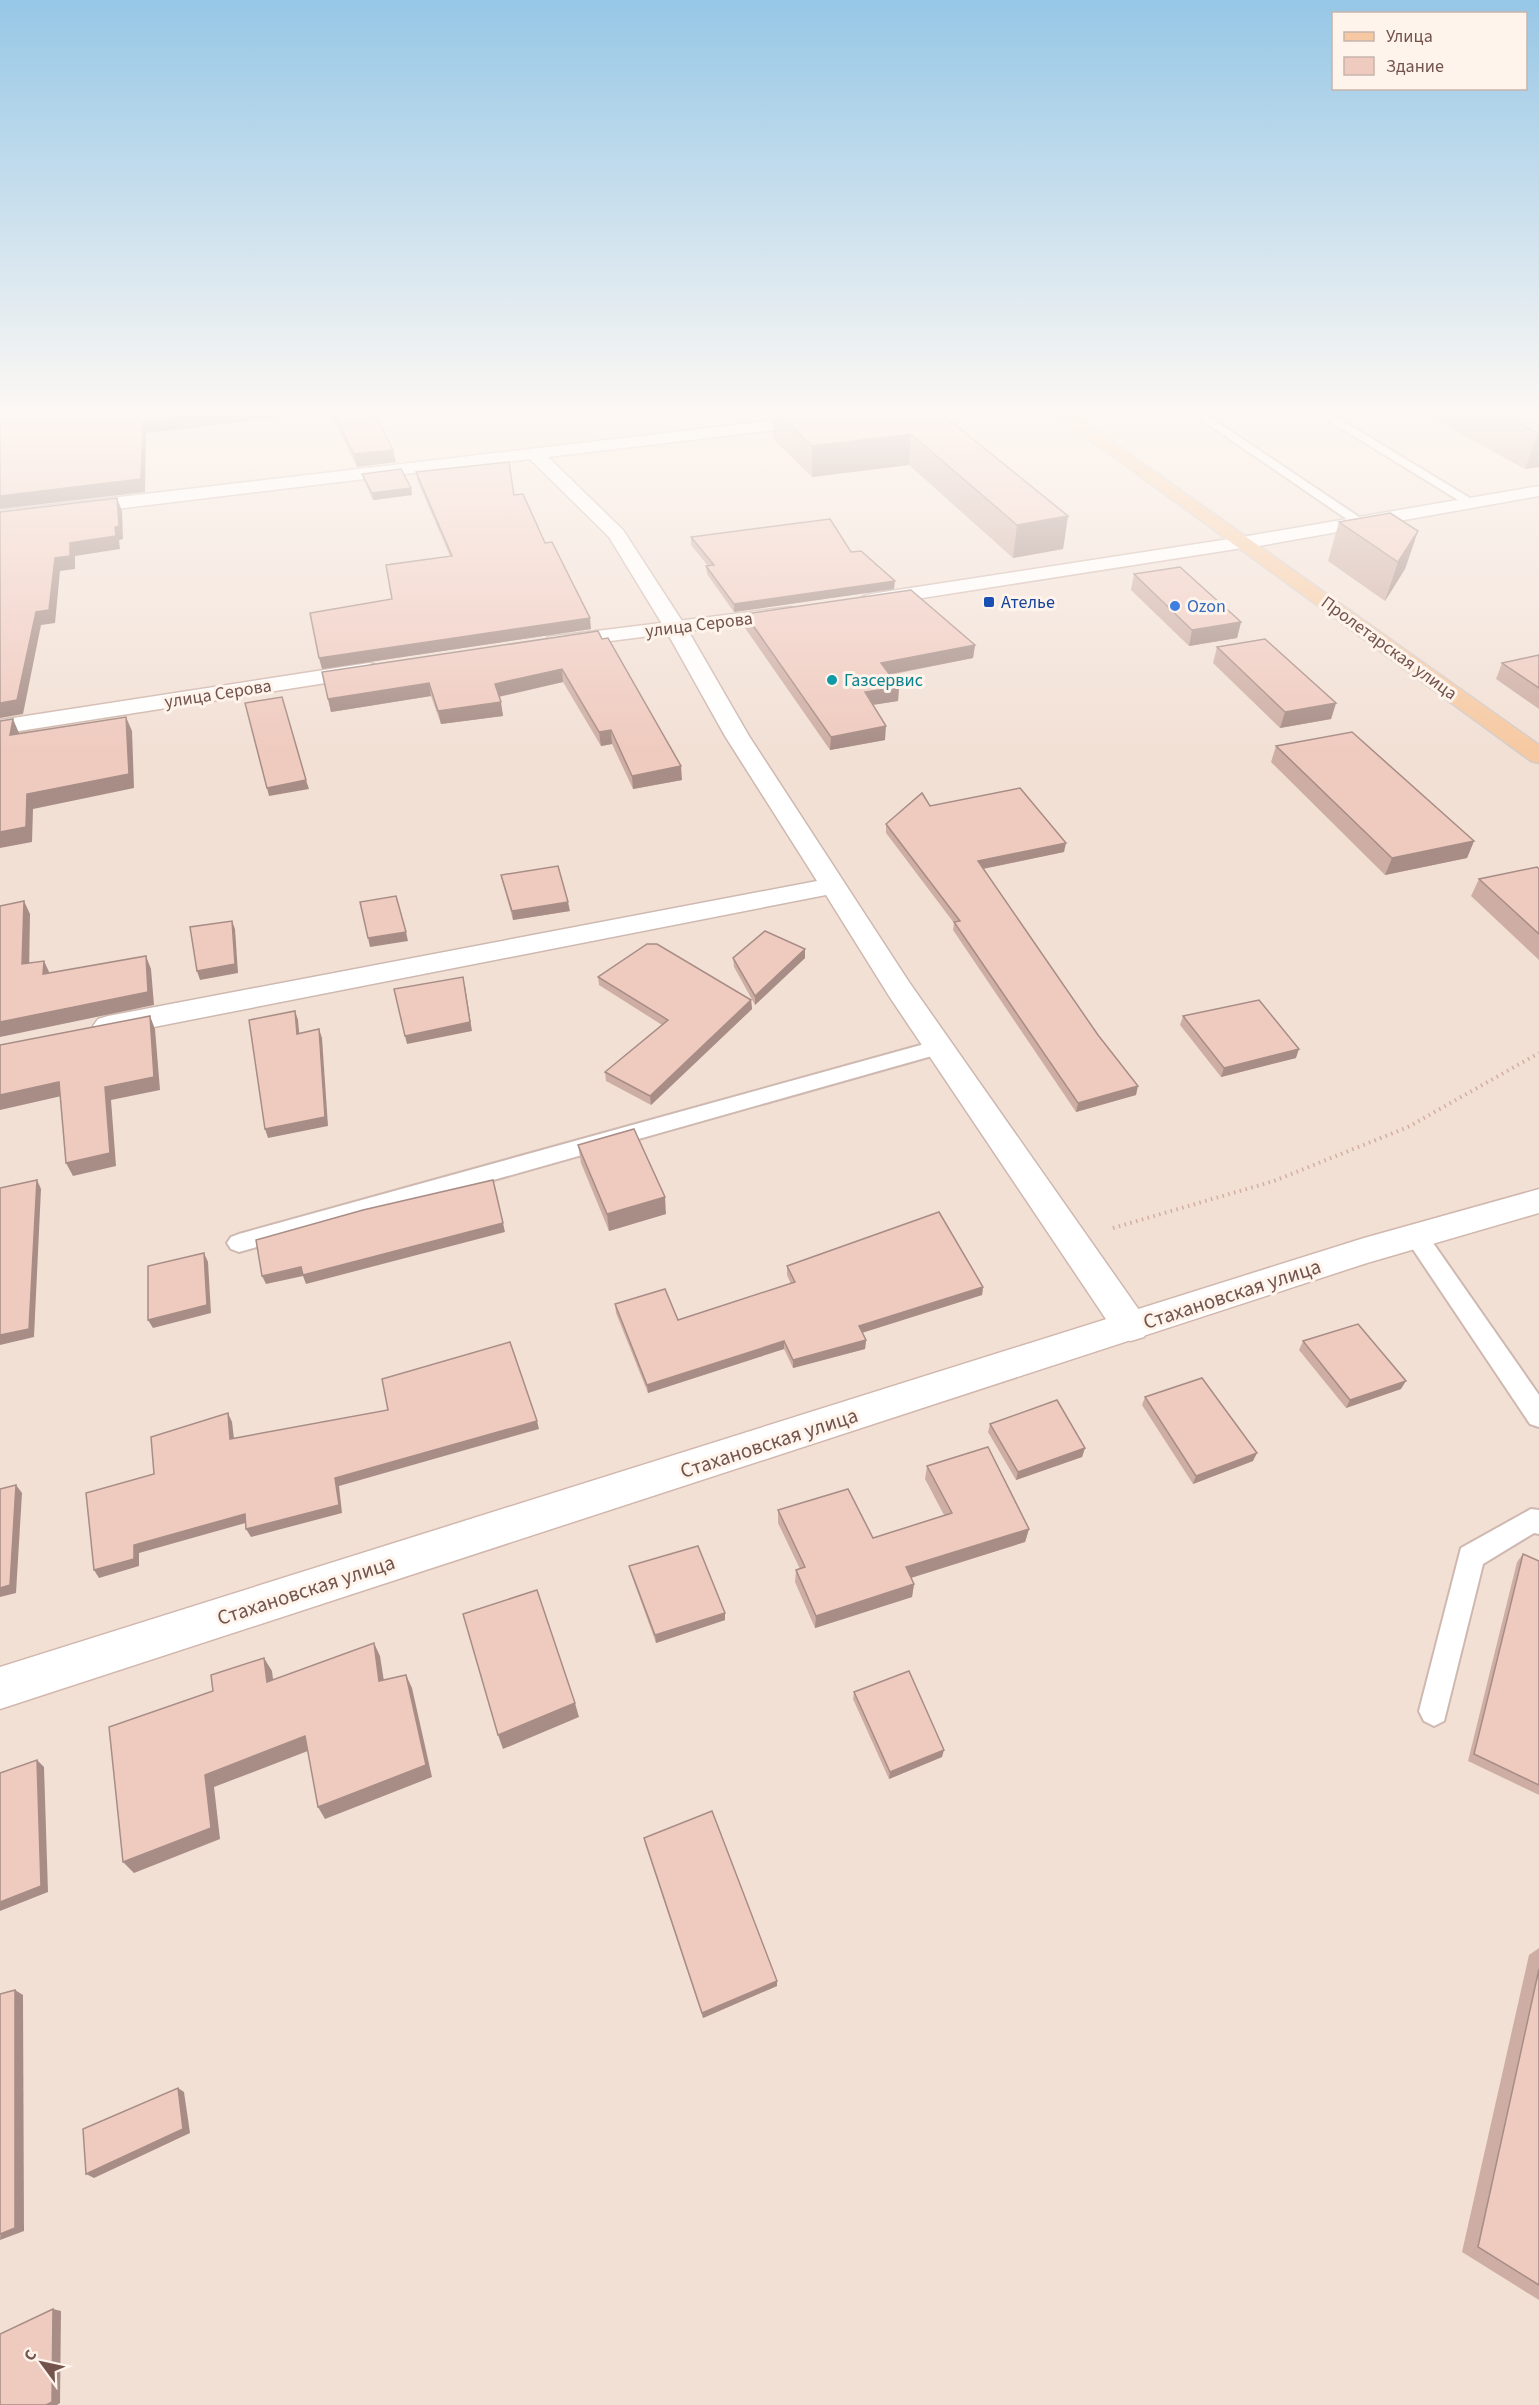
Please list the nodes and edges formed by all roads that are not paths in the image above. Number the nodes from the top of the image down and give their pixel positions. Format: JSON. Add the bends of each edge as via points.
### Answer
{"nodes":[{"id":1,"x":608,"y":526,"type":"edge"},
{"id":2,"x":1219,"y":526,"type":"edge"},
{"id":3,"x":1343,"y":526,"type":"edge"},
{"id":4,"x":1242,"y":543,"type":"junction"},
{"id":5,"x":846,"y":604,"type":"edge"},
{"id":6,"x":811,"y":610,"type":"edge"},
{"id":7,"x":675,"y":627,"type":"junction"},
{"id":8,"x":540,"y":644,"type":"edge"},
{"id":9,"x":387,"y":668,"type":"edge"},
{"id":10,"x":0,"y":728,"type":"edge"},
{"id":11,"x":1539,"y":756,"type":"edge"},
{"id":12,"x":833,"y":886,"type":"junction"},
{"id":13,"x":82,"y":1031,"type":"edge"},
{"id":14,"x":939,"y":1047,"type":"junction"},
{"id":15,"x":1539,"y":1201,"type":"edge"},
{"id":16,"x":1416,"y":1236,"type":"junction"},
{"id":17,"x":238,"y":1243,"type":"dead end"},
{"id":18,"x":1131,"y":1327,"type":"junction"},
{"id":19,"x":1539,"y":1416,"type":"edge"},
{"id":20,"x":1539,"y":1522,"type":"edge"},
{"id":21,"x":0,"y":1688,"type":"edge"},
{"id":22,"x":1434,"y":1710,"type":"dead end"}],
"edges":[{"from":1,"to":7,"type":"street"},
{"from":2,"to":4,"type":"main road","name":"Пролетарская улица"},
{"from":3,"to":4,"type":"street"},
{"from":4,"to":5,"type":"street"},
{"from":4,"to":11,"type":"main road","name":"Пролетарская улица"},
{"from":6,"to":7,"type":"street","name":"улица Серова"},
{"from":7,"to":8,"type":"street","name":"улица Серова"},
{"from":7,"to":12,"type":"street","via":[[737,736]]},
{"from":9,"to":10,"type":"street","name":"улица Серова"},
{"from":12,"to":13,"type":"street"},
{"from":12,"to":14,"type":"street"},
{"from":14,"to":17,"type":"lane"},
{"from":14,"to":18,"type":"street"},
{"from":15,"to":16,"type":"street","name":"Стахановская улица"},
{"from":16,"to":18,"type":"street","name":"Стахановская улица"},
{"from":16,"to":19,"type":"lane"},
{"from":18,"to":21,"type":"street","name":"Стахановская улица"},
{"from":20,"to":22,"type":"lane","via":[[1532,1521],[1471,1557]]}]}
